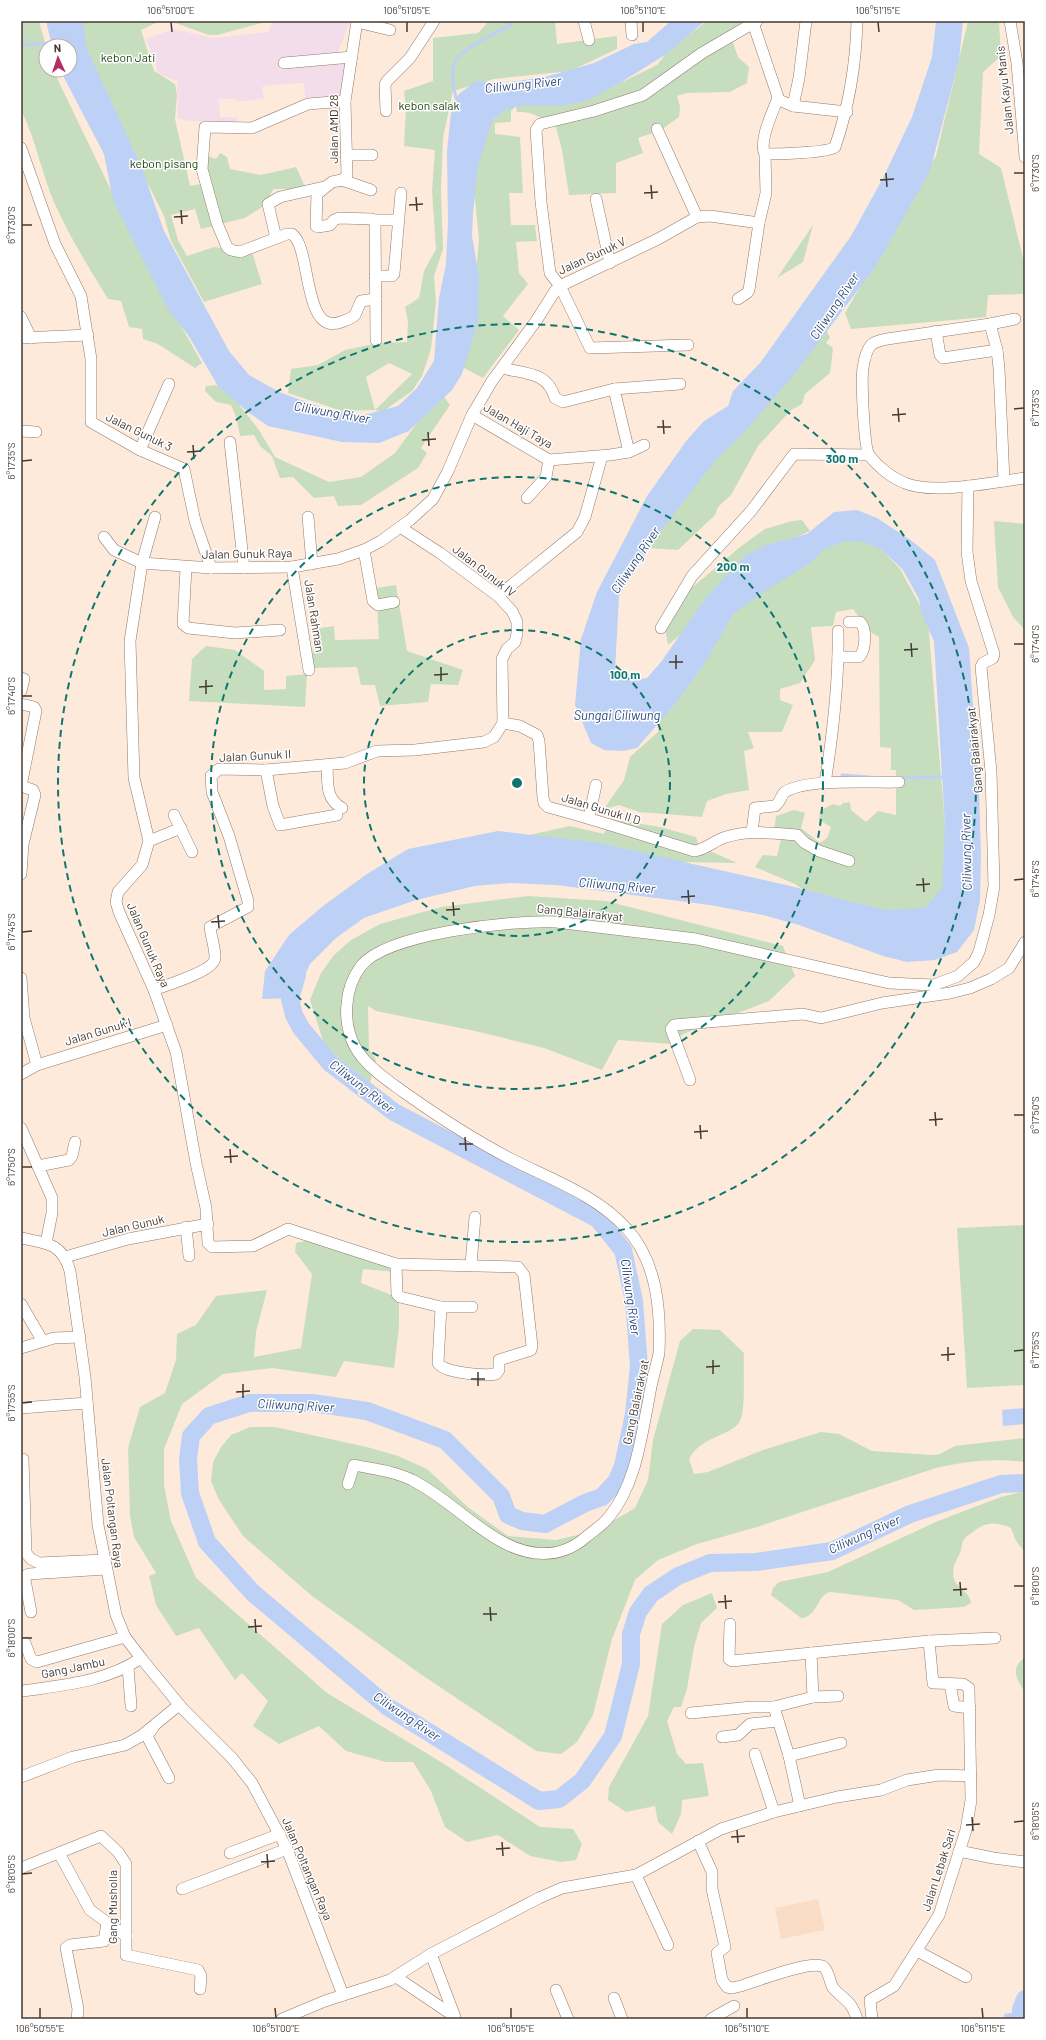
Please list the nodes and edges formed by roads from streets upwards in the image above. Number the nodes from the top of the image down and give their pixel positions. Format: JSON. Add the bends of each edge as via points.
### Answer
{"nodes":[{"id":1,"x":357,"y":21,"type":"edge"},
{"id":2,"x":434,"y":21,"type":"edge"},
{"id":3,"x":584,"y":21,"type":"edge"},
{"id":4,"x":631,"y":21,"type":"edge"},
{"id":5,"x":806,"y":21,"type":"edge"},
{"id":6,"x":857,"y":21,"type":"edge"},
{"id":7,"x":1010,"y":21,"type":"edge"},
{"id":8,"x":755,"y":22,"type":"edge"},
{"id":9,"x":390,"y":30,"type":"dead end"},
{"id":10,"x":632,"y":35,"type":"dead end"},
{"id":11,"x":589,"y":40,"type":"dead end"},
{"id":12,"x":352,"y":58,"type":"junction"},
{"id":13,"x":284,"y":63,"type":"dead end"},
{"id":14,"x":778,"y":98,"type":"junction"},
{"id":15,"x":345,"y":101,"type":"junction"},
{"id":16,"x":793,"y":106,"type":"junction"},
{"id":17,"x":386,"y":111,"type":"dead end"},
{"id":18,"x":847,"y":112,"type":"junction"},
{"id":19,"x":1024,"y":128,"type":"edge"},
{"id":20,"x":657,"y":129,"type":"dead end"},
{"id":21,"x":21,"y":148,"type":"edge"},
{"id":22,"x":765,"y":154,"type":"junction"},
{"id":23,"x":346,"y":155,"type":"junction"},
{"id":24,"x":372,"y":156,"type":"dead end"},
{"id":25,"x":1025,"y":157,"type":"edge"},
{"id":26,"x":342,"y":180,"type":"junction"},
{"id":27,"x":328,"y":186,"type":"junction"},
{"id":28,"x":371,"y":190,"type":"dead end"},
{"id":29,"x":401,"y":193,"type":"dead end"},
{"id":30,"x":596,"y":199,"type":"dead end"},
{"id":31,"x":698,"y":217,"type":"junction"},
{"id":32,"x":374,"y":220,"type":"junction"},
{"id":33,"x":399,"y":220,"type":"junction"},
{"id":34,"x":759,"y":223,"type":"junction"},
{"id":35,"x":276,"y":238,"type":"junction"},
{"id":36,"x":610,"y":263,"type":"junction"},
{"id":37,"x":375,"y":276,"type":"junction"},
{"id":38,"x":560,"y":286,"type":"junction"},
{"id":39,"x":376,"y":299,"type":"junction"},
{"id":40,"x":738,"y":299,"type":"dead end"},
{"id":41,"x":21,"y":317,"type":"edge"},
{"id":42,"x":1014,"y":318,"type":"dead end"},
{"id":43,"x":990,"y":324,"type":"junction"},
{"id":44,"x":936,"y":331,"type":"junction"},
{"id":45,"x":88,"y":334,"type":"junction"},
{"id":46,"x":26,"y":338,"type":"edge"},
{"id":47,"x":376,"y":340,"type":"dead end"},
{"id":48,"x":688,"y":345,"type":"dead end"},
{"id":49,"x":997,"y":350,"type":"junction"},
{"id":50,"x":502,"y":368,"type":"junction"},
{"id":51,"x":169,"y":384,"type":"dead end"},
{"id":52,"x":680,"y":384,"type":"dead end"},
{"id":53,"x":614,"y":389,"type":"junction"},
{"id":54,"x":472,"y":415,"type":"junction"},
{"id":55,"x":21,"y":431,"type":"edge"},
{"id":56,"x":36,"y":432,"type":"dead end"},
{"id":57,"x":230,"y":442,"type":"dead end"},
{"id":58,"x":644,"y":445,"type":"dead end"},
{"id":59,"x":140,"y":450,"type":"junction"},
{"id":60,"x":629,"y":452,"type":"junction"},
{"id":61,"x":869,"y":455,"type":"junction"},
{"id":62,"x":602,"y":456,"type":"junction"},
{"id":63,"x":549,"y":460,"type":"junction"},
{"id":64,"x":1025,"y":478,"type":"edge"},
{"id":65,"x":1004,"y":481,"type":"junction"},
{"id":66,"x":968,"y":486,"type":"junction"},
{"id":67,"x":527,"y":498,"type":"dead end"},
{"id":68,"x":155,"y":517,"type":"dead end"},
{"id":69,"x":308,"y":517,"type":"dead end"},
{"id":70,"x":400,"y":527,"type":"junction"},
{"id":71,"x":104,"y":537,"type":"dead end"},
{"id":72,"x":364,"y":550,"type":"junction"},
{"id":73,"x":142,"y":563,"type":"junction"},
{"id":74,"x":312,"y":564,"type":"junction"},
{"id":75,"x":292,"y":567,"type":"junction"},
{"id":76,"x":186,"y":568,"type":"junction"},
{"id":77,"x":211,"y":568,"type":"junction"},
{"id":78,"x":244,"y":568,"type":"junction"},
{"id":79,"x":498,"y":596,"type":"junction"},
{"id":80,"x":394,"y":602,"type":"dead end"},
{"id":81,"x":848,"y":622,"type":"dead end"},
{"id":82,"x":661,"y":628,"type":"dead end"},
{"id":83,"x":280,"y":630,"type":"dead end"},
{"id":84,"x":838,"y":631,"type":"dead end"},
{"id":85,"x":838,"y":657,"type":"junction"},
{"id":86,"x":309,"y":670,"type":"dead end"},
{"id":87,"x":22,"y":679,"type":"edge"},
{"id":88,"x":21,"y":691,"type":"edge"},
{"id":89,"x":21,"y":704,"type":"edge"},
{"id":90,"x":503,"y":723,"type":"junction"},
{"id":91,"x":326,"y":765,"type":"junction"},
{"id":92,"x":266,"y":770,"type":"junction"},
{"id":93,"x":899,"y":782,"type":"dead end"},
{"id":94,"x":825,"y":783,"type":"junction"},
{"id":95,"x":596,"y":785,"type":"dead end"},
{"id":96,"x":21,"y":786,"type":"edge"},
{"id":97,"x":174,"y":814,"type":"dead end"},
{"id":98,"x":589,"y":817,"type":"junction"},
{"id":99,"x":181,"y":828,"type":"junction"},
{"id":100,"x":752,"y":832,"type":"junction"},
{"id":101,"x":149,"y":841,"type":"junction"},
{"id":102,"x":192,"y":852,"type":"dead end"},
{"id":103,"x":849,"y":861,"type":"dead end"},
{"id":104,"x":21,"y":874,"type":"edge"},
{"id":105,"x":1025,"y":942,"type":"edge"},
{"id":106,"x":21,"y":978,"type":"edge"},
{"id":107,"x":154,"y":990,"type":"junction"},
{"id":108,"x":166,"y":1025,"type":"junction"},
{"id":109,"x":37,"y":1065,"type":"junction"},
{"id":110,"x":21,"y":1074,"type":"edge"},
{"id":111,"x":690,"y":1080,"type":"dead end"},
{"id":112,"x":21,"y":1128,"type":"edge"},
{"id":113,"x":75,"y":1142,"type":"dead end"},
{"id":114,"x":38,"y":1166,"type":"junction"},
{"id":115,"x":475,"y":1217,"type":"dead end"},
{"id":116,"x":208,"y":1224,"type":"junction"},
{"id":117,"x":186,"y":1227,"type":"junction"},
{"id":118,"x":21,"y":1238,"type":"edge"},
{"id":119,"x":46,"y":1242,"type":"junction"},
{"id":120,"x":189,"y":1256,"type":"dead end"},
{"id":121,"x":65,"y":1257,"type":"junction"},
{"id":122,"x":396,"y":1264,"type":"junction"},
{"id":123,"x":471,"y":1264,"type":"junction"},
{"id":124,"x":21,"y":1304,"type":"edge"},
{"id":125,"x":442,"y":1307,"type":"junction"},
{"id":126,"x":472,"y":1307,"type":"dead end"},
{"id":127,"x":80,"y":1337,"type":"junction"},
{"id":128,"x":42,"y":1340,"type":"junction"},
{"id":129,"x":21,"y":1348,"type":"edge"},
{"id":130,"x":87,"y":1403,"type":"junction"},
{"id":131,"x":21,"y":1408,"type":"edge"},
{"id":132,"x":23,"y":1460,"type":"dead end"},
{"id":133,"x":348,"y":1484,"type":"dead end"},
{"id":134,"x":24,"y":1553,"type":"edge"},
{"id":135,"x":105,"y":1564,"type":"junction"},
{"id":136,"x":31,"y":1612,"type":"dead end"},
{"id":137,"x":730,"y":1624,"type":"dead end"},
{"id":138,"x":125,"y":1637,"type":"junction"},
{"id":139,"x":995,"y":1638,"type":"dead end"},
{"id":140,"x":929,"y":1641,"type":"junction"},
{"id":141,"x":25,"y":1643,"type":"dead end"},
{"id":142,"x":811,"y":1653,"type":"junction"},
{"id":143,"x":140,"y":1658,"type":"junction"},
{"id":144,"x":128,"y":1667,"type":"junction"},
{"id":145,"x":950,"y":1684,"type":"junction"},
{"id":146,"x":23,"y":1691,"type":"dead end"},
{"id":147,"x":838,"y":1696,"type":"dead end"},
{"id":148,"x":813,"y":1697,"type":"junction"},
{"id":149,"x":131,"y":1706,"type":"dead end"},
{"id":150,"x":180,"y":1706,"type":"junction"},
{"id":151,"x":774,"y":1707,"type":"junction"},
{"id":152,"x":970,"y":1708,"type":"junction"},
{"id":153,"x":691,"y":1713,"type":"dead end"},
{"id":154,"x":778,"y":1721,"type":"junction"},
{"id":155,"x":722,"y":1737,"type":"dead end"},
{"id":156,"x":841,"y":1743,"type":"dead end"},
{"id":157,"x":755,"y":1754,"type":"dead end"},
{"id":158,"x":789,"y":1756,"type":"junction"},
{"id":159,"x":971,"y":1776,"type":"junction"},
{"id":160,"x":21,"y":1777,"type":"edge"},
{"id":161,"x":168,"y":1778,"type":"dead end"},
{"id":162,"x":800,"y":1806,"type":"junction"},
{"id":163,"x":774,"y":1812,"type":"junction"},
{"id":164,"x":280,"y":1834,"type":"junction"},
{"id":165,"x":698,"y":1841,"type":"junction"},
{"id":166,"x":287,"y":1849,"type":"junction"},
{"id":167,"x":959,"y":1850,"type":"junction"},
{"id":168,"x":59,"y":1853,"type":"junction"},
{"id":169,"x":230,"y":1854,"type":"dead end"},
{"id":170,"x":1025,"y":1862,"type":"edge"},
{"id":171,"x":21,"y":1868,"type":"edge"},
{"id":172,"x":636,"y":1875,"type":"junction"},
{"id":173,"x":182,"y":1889,"type":"dead end"},
{"id":174,"x":106,"y":1923,"type":"junction"},
{"id":175,"x":126,"y":1936,"type":"junction"},
{"id":176,"x":668,"y":1945,"type":"dead end"},
{"id":177,"x":917,"y":1951,"type":"junction"},
{"id":178,"x":431,"y":1954,"type":"junction"},
{"id":179,"x":396,"y":1977,"type":"junction"},
{"id":180,"x":966,"y":1977,"type":"dead end"},
{"id":181,"x":200,"y":1988,"type":"dead end"},
{"id":182,"x":556,"y":1990,"type":"dead end"},
{"id":183,"x":343,"y":1995,"type":"junction"},
{"id":184,"x":614,"y":1998,"type":"dead end"},
{"id":185,"x":734,"y":2006,"type":"dead end"},
{"id":186,"x":455,"y":2017,"type":"edge"},
{"id":187,"x":77,"y":2019,"type":"edge"},
{"id":188,"x":282,"y":2019,"type":"edge"},
{"id":189,"x":568,"y":2019,"type":"edge"},
{"id":190,"x":622,"y":2019,"type":"edge"},
{"id":191,"x":711,"y":2019,"type":"edge"},
{"id":192,"x":857,"y":2019,"type":"edge"},
{"id":193,"x":872,"y":2019,"type":"edge"}],
"edges":[{"from":1,"to":9,"type":"street"},
{"from":1,"to":12,"type":"street","name":"Jalan AMD 28"},
{"from":2,"to":17,"type":"street","via":[[410,58],[387,81]]},
{"from":3,"to":11,"type":"street"},
{"from":4,"to":10,"type":"street"},
{"from":5,"to":16,"type":"street"},
{"from":6,"to":18,"type":"street"},
{"from":7,"to":19,"type":"street","name":"Jalan Kayu Manis"},
{"from":8,"to":14,"type":"street"},
{"from":8,"to":38,"type":"street","via":[[702,52],[643,95],[537,126],[541,202],[548,265],[550,273]]},
{"from":12,"to":13,"type":"street"},
{"from":12,"to":15,"type":"street","name":"Jalan AMD 28"},
{"from":14,"to":16,"type":"street"},
{"from":14,"to":22,"type":"street","via":[[765,134]]},
{"from":15,"to":23,"type":"street","name":"Jalan AMD 28"},
{"from":15,"to":35,"type":"street","via":[[308,104],[252,128],[208,126],[204,129],[202,169],[217,223],[227,247],[240,252]]},
{"from":16,"to":18,"type":"street"},
{"from":18,"to":22,"type":"street","via":[[834,149]]},
{"from":19,"to":25,"type":"street","name":"Jalan Kayu Manis"},
{"from":20,"to":31,"type":"street"},
{"from":21,"to":45,"type":"street","via":[[55,244],[81,296]]},
{"from":22,"to":34,"type":"street","via":[[766,193]]},
{"from":23,"to":24,"type":"street"},
{"from":23,"to":26,"type":"street","name":"Jalan AMD 28","via":[[347,176]]},
{"from":26,"to":27,"type":"street","name":"Jalan AMD 28","via":[[332,182]]},
{"from":26,"to":28,"type":"street"},
{"from":27,"to":32,"type":"street","name":"Jalan AMD 28","via":[[316,197],[318,227],[330,226],[339,218],[357,217]]},
{"from":27,"to":35,"type":"street","via":[[280,197],[268,204]]},
{"from":29,"to":33,"type":"street"},
{"from":30,"to":36,"type":"street"},
{"from":31,"to":34,"type":"street","name":"Jalan Gunuk V","via":[[710,216]]},
{"from":31,"to":36,"type":"street","name":"Jalan Gunuk V"},
{"from":32,"to":33,"type":"street"},
{"from":32,"to":37,"type":"street"},
{"from":33,"to":37,"type":"street","via":[[394,274]]},
{"from":34,"to":40,"type":"street","via":[[749,290]]},
{"from":35,"to":39,"type":"street","via":[[292,234],[297,238],[309,290],[316,310],[323,320],[339,323],[355,315],[361,301]]},
{"from":36,"to":38,"type":"street","name":"Jalan Gunuk V"},
{"from":37,"to":39,"type":"street"},
{"from":38,"to":48,"type":"street","via":[[590,348]]},
{"from":38,"to":50,"type":"street","name":"Jalan Gunuk V","via":[[554,291]]},
{"from":39,"to":47,"type":"street"},
{"from":41,"to":46,"type":"street"},
{"from":42,"to":43,"type":"street"},
{"from":43,"to":44,"type":"street"},
{"from":43,"to":49,"type":"street"},
{"from":44,"to":49,"type":"street","via":[[940,355],[943,358]]},
{"from":44,"to":61,"type":"street","via":[[871,344],[863,369],[865,428]]},
{"from":45,"to":46,"type":"street"},
{"from":45,"to":59,"type":"street","name":"Jalan Gunuk 3","via":[[91,359],[91,422]]},
{"from":49,"to":65,"type":"street"},
{"from":50,"to":53,"type":"street","via":[[545,379],[552,388],[555,398],[562,402]]},
{"from":50,"to":54,"type":"street","name":"Jalan Gunuk V"},
{"from":51,"to":59,"type":"street"},
{"from":52,"to":53,"type":"street"},
{"from":53,"to":60,"type":"street"},
{"from":54,"to":63,"type":"street","name":"Jalan Haji Taya"},
{"from":54,"to":70,"type":"street","name":"Jalan Gunuk Raya","via":[[433,499]]},
{"from":55,"to":56,"type":"street"},
{"from":57,"to":78,"type":"street"},
{"from":58,"to":60,"type":"street","name":"Jalan Haji Taya"},
{"from":59,"to":77,"type":"street","name":"Jalan Gunuk 3","via":[[180,466],[186,472],[192,506]]},
{"from":60,"to":62,"type":"street","name":"Jalan Haji Taya"},
{"from":61,"to":66,"type":"street","via":[[885,472],[918,488]]},
{"from":61,"to":82,"type":"street","via":[[794,454],[750,511],[692,576]]},
{"from":62,"to":63,"type":"street","name":"Jalan Haji Taya"},
{"from":62,"to":79,"type":"street","via":[[585,517],[576,532]]},
{"from":63,"to":67,"type":"street","via":[[546,477]]},
{"from":64,"to":65,"type":"street"},
{"from":65,"to":66,"type":"street"},
{"from":66,"to":133,"type":"street","name":"Gang Balairakyat","via":[[967,552],[972,584],[994,654],[994,658],[983,663],[981,667],[991,772],[994,886],[979,952],[968,969],[952,979],[934,985],[897,984],[696,940],[533,921],[488,925],[400,943],[370,956],[358,969],[350,982],[346,1011],[350,1034],[360,1056],[379,1074],[462,1131],[510,1159],[598,1203],[618,1219],[638,1242],[647,1260],[658,1305],[660,1340],[640,1449],[620,1502],[602,1525],[580,1543],[568,1549],[546,1554],[524,1552],[499,1540],[426,1488],[404,1477],[354,1464]]},
{"from":68,"to":73,"type":"street"},
{"from":69,"to":74,"type":"street"},
{"from":70,"to":72,"type":"street","name":"Jalan Gunuk Raya"},
{"from":70,"to":79,"type":"street","name":"Jalan Gunuk IV"},
{"from":71,"to":73,"type":"street","name":"Jalan Gunuk Raya","via":[[114,550]]},
{"from":72,"to":74,"type":"street","name":"Jalan Gunuk Raya"},
{"from":72,"to":80,"type":"street","via":[[373,601],[378,605]]},
{"from":73,"to":76,"type":"street","name":"Jalan Gunuk Raya"},
{"from":73,"to":101,"type":"street","name":"Jalan Gunuk Raya","via":[[130,641],[130,663],[134,778]]},
{"from":74,"to":75,"type":"street","name":"Jalan Gunuk Raya"},
{"from":75,"to":78,"type":"street","name":"Jalan Gunuk Raya"},
{"from":75,"to":86,"type":"street","name":"Jalan Rahman"},
{"from":76,"to":77,"type":"street","name":"Jalan Gunuk Raya"},
{"from":76,"to":83,"type":"street","via":[[183,624],[188,628],[235,633]]},
{"from":77,"to":78,"type":"street","name":"Jalan Gunuk Raya"},
{"from":79,"to":90,"type":"street","name":"Jalan Gunuk IV","via":[[512,611],[517,622],[515,642],[507,649],[502,659]]},
{"from":81,"to":85,"type":"street","via":[[860,622],[863,626],[861,654],[859,657]]},
{"from":84,"to":85,"type":"street"},
{"from":85,"to":94,"type":"street","via":[[834,717]]},
{"from":87,"to":88,"type":"street"},
{"from":89,"to":96,"type":"street","via":[[34,707],[36,711]]},
{"from":90,"to":91,"type":"street","name":"Jalan Gunuk II","via":[[494,737],[484,742],[415,750],[377,751],[345,763]]},
{"from":90,"to":98,"type":"street","name":"Jalan Gunuk II D","via":[[520,726],[537,735],[544,803],[548,807]]},
{"from":91,"to":92,"type":"street","name":"Jalan Gunuk II"},
{"from":91,"to":92,"type":"street","via":[[330,799],[339,811],[280,825],[273,806]]},
{"from":92,"to":107,"type":"street","name":"Jalan Gunuk II","via":[[219,770],[212,774],[212,792],[229,836],[248,907],[210,927],[216,958],[212,965]]},
{"from":93,"to":94,"type":"street"},
{"from":94,"to":100,"type":"street","via":[[786,792],[775,806],[755,808]]},
{"from":95,"to":98,"type":"street"},
{"from":96,"to":104,"type":"street","via":[[33,790],[35,795],[23,844]]},
{"from":97,"to":99,"type":"street"},
{"from":98,"to":100,"type":"street","name":"Jalan Gunuk II D","via":[[635,834],[694,851],[726,837]]},
{"from":99,"to":101,"type":"street"},
{"from":99,"to":102,"type":"street"},
{"from":100,"to":103,"type":"street","name":"Jalan Gunuk II D","via":[[799,835],[805,843],[819,851]]},
{"from":101,"to":107,"type":"street","name":"Jalan Gunuk Raya","via":[[142,865],[118,892],[116,902]]},
{"from":105,"to":111,"type":"street","via":[[1009,968],[1002,974],[970,988],[950,993],[904,999],[821,1018],[803,1014],[674,1025],[671,1029]]},
{"from":106,"to":109,"type":"street","via":[[24,1018]]},
{"from":107,"to":108,"type":"street","name":"Jalan Gunuk Raya"},
{"from":108,"to":109,"type":"street","name":"Jalan Gunuk I"},
{"from":108,"to":116,"type":"street","name":"Jalan Gunuk Raya","via":[[176,1052]]},
{"from":109,"to":110,"type":"street","name":"Jalan Gunuk I"},
{"from":112,"to":114,"type":"street"},
{"from":113,"to":114,"type":"street","via":[[69,1160]]},
{"from":114,"to":119,"type":"street","via":[[53,1205]]},
{"from":115,"to":123,"type":"street"},
{"from":116,"to":117,"type":"street","name":"Jalan Gunuk"},
{"from":116,"to":122,"type":"street","name":"Jalan Gunuk Raya","via":[[208,1243],[212,1247],[253,1246],[288,1229]]},
{"from":117,"to":120,"type":"street"},
{"from":117,"to":121,"type":"street","name":"Jalan Gunuk","via":[[128,1239]]},
{"from":118,"to":119,"type":"street"},
{"from":119,"to":121,"type":"street","via":[[61,1250]]},
{"from":121,"to":127,"type":"street","name":"Jalan Poltangan Raya","via":[[70,1272]]},
{"from":122,"to":123,"type":"street","name":"Jalan Gunuk Raya"},
{"from":122,"to":125,"type":"street","via":[[398,1296]]},
{"from":123,"to":125,"type":"street","name":"Jalan Gunuk Raya","via":[[518,1267],[521,1270],[524,1275],[531,1350],[499,1360],[499,1370],[496,1374],[476,1374],[444,1368],[438,1363]]},
{"from":124,"to":128,"type":"street"},
{"from":125,"to":126,"type":"street"},
{"from":127,"to":128,"type":"street"},
{"from":127,"to":130,"type":"street","name":"Jalan Poltangan Raya"},
{"from":128,"to":129,"type":"street"},
{"from":130,"to":131,"type":"street"},
{"from":130,"to":135,"type":"street","name":"Jalan Poltangan Raya","via":[[98,1525]]},
{"from":132,"to":134,"type":"street"},
{"from":134,"to":135,"type":"street","via":[[39,1563]]},
{"from":135,"to":136,"type":"street","via":[[25,1576]]},
{"from":135,"to":138,"type":"street","name":"Jalan Poltangan Raya","via":[[116,1614]]},
{"from":137,"to":142,"type":"street","via":[[730,1660]]},
{"from":138,"to":141,"type":"street","via":[[37,1662],[31,1659]]},
{"from":138,"to":143,"type":"street","name":"Jalan Poltangan Raya"},
{"from":139,"to":140,"type":"street"},
{"from":140,"to":142,"type":"street"},
{"from":140,"to":145,"type":"street","via":[[932,1682]]},
{"from":142,"to":148,"type":"street"},
{"from":143,"to":144,"type":"street","name":"Gang Jambu"},
{"from":143,"to":150,"type":"street","name":"Jalan Poltangan Raya"},
{"from":144,"to":146,"type":"street","name":"Gang Jambu","via":[[94,1679]]},
{"from":144,"to":149,"type":"street"},
{"from":145,"to":152,"type":"street","via":[[954,1706]]},
{"from":145,"to":152,"type":"street","name":"Jalan Lebak Sari","via":[[963,1684],[970,1688]]},
{"from":147,"to":148,"type":"street"},
{"from":148,"to":151,"type":"street"},
{"from":150,"to":160,"type":"street","via":[[125,1745],[73,1757]]},
{"from":150,"to":161,"type":"street","via":[[149,1731],[147,1736]]},
{"from":150,"to":164,"type":"street","name":"Jalan Poltangan Raya","via":[[240,1767],[252,1783]]},
{"from":151,"to":153,"type":"street"},
{"from":151,"to":154,"type":"street"},
{"from":152,"to":159,"type":"street","name":"Jalan Lebak Sari"},
{"from":154,"to":155,"type":"street","via":[[750,1724],[738,1735]]},
{"from":154,"to":158,"type":"street"},
{"from":156,"to":158,"type":"street"},
{"from":157,"to":163,"type":"street"},
{"from":158,"to":162,"type":"street"},
{"from":159,"to":162,"type":"street","via":[[932,1776],[907,1780],[881,1790]]},
{"from":159,"to":167,"type":"street","name":"Jalan Lebak Sari","via":[[970,1811]]},
{"from":162,"to":163,"type":"street"},
{"from":163,"to":165,"type":"street","via":[[721,1829]]},
{"from":164,"to":166,"type":"street","name":"Jalan Poltangan Raya"},
{"from":164,"to":169,"type":"street"},
{"from":165,"to":172,"type":"street"},
{"from":165,"to":192,"type":"street","via":[[712,1872],[712,1889],[725,1947],[717,1953],[722,1980],[727,1987],[741,1986],[803,1966],[822,1966],[833,1987],[854,2007]]},
{"from":166,"to":173,"type":"street"},
{"from":166,"to":183,"type":"street","name":"Jalan Poltangan Raya"},
{"from":167,"to":170,"type":"street"},
{"from":167,"to":177,"type":"street","name":"Jalan Lebak Sari","via":[[939,1915]]},
{"from":168,"to":171,"type":"street","name":"Gang Musholla"},
{"from":168,"to":174,"type":"street","via":[[86,1905]]},
{"from":168,"to":175,"type":"street","name":"Gang Musholla","via":[[101,1836],[118,1852],[126,1864]]},
{"from":172,"to":176,"type":"street"},
{"from":172,"to":178,"type":"street","via":[[562,1888]]},
{"from":174,"to":175,"type":"street"},
{"from":174,"to":187,"type":"street","via":[[104,1941],[70,1945],[66,1948],[78,2009]]},
{"from":175,"to":181,"type":"street","name":"Gang Musholla","via":[[126,1954],[129,1957],[198,1970],[201,1976]]},
{"from":177,"to":180,"type":"street"},
{"from":177,"to":193,"type":"street","name":"Jalan Lebak Sari","via":[[894,1986],[870,2000]]},
{"from":178,"to":179,"type":"street"},
{"from":178,"to":186,"type":"street"},
{"from":179,"to":183,"type":"street"},
{"from":179,"to":186,"type":"street"},
{"from":182,"to":189,"type":"street"},
{"from":183,"to":188,"type":"street"},
{"from":184,"to":190,"type":"street"},
{"from":185,"to":191,"type":"street"}]}
